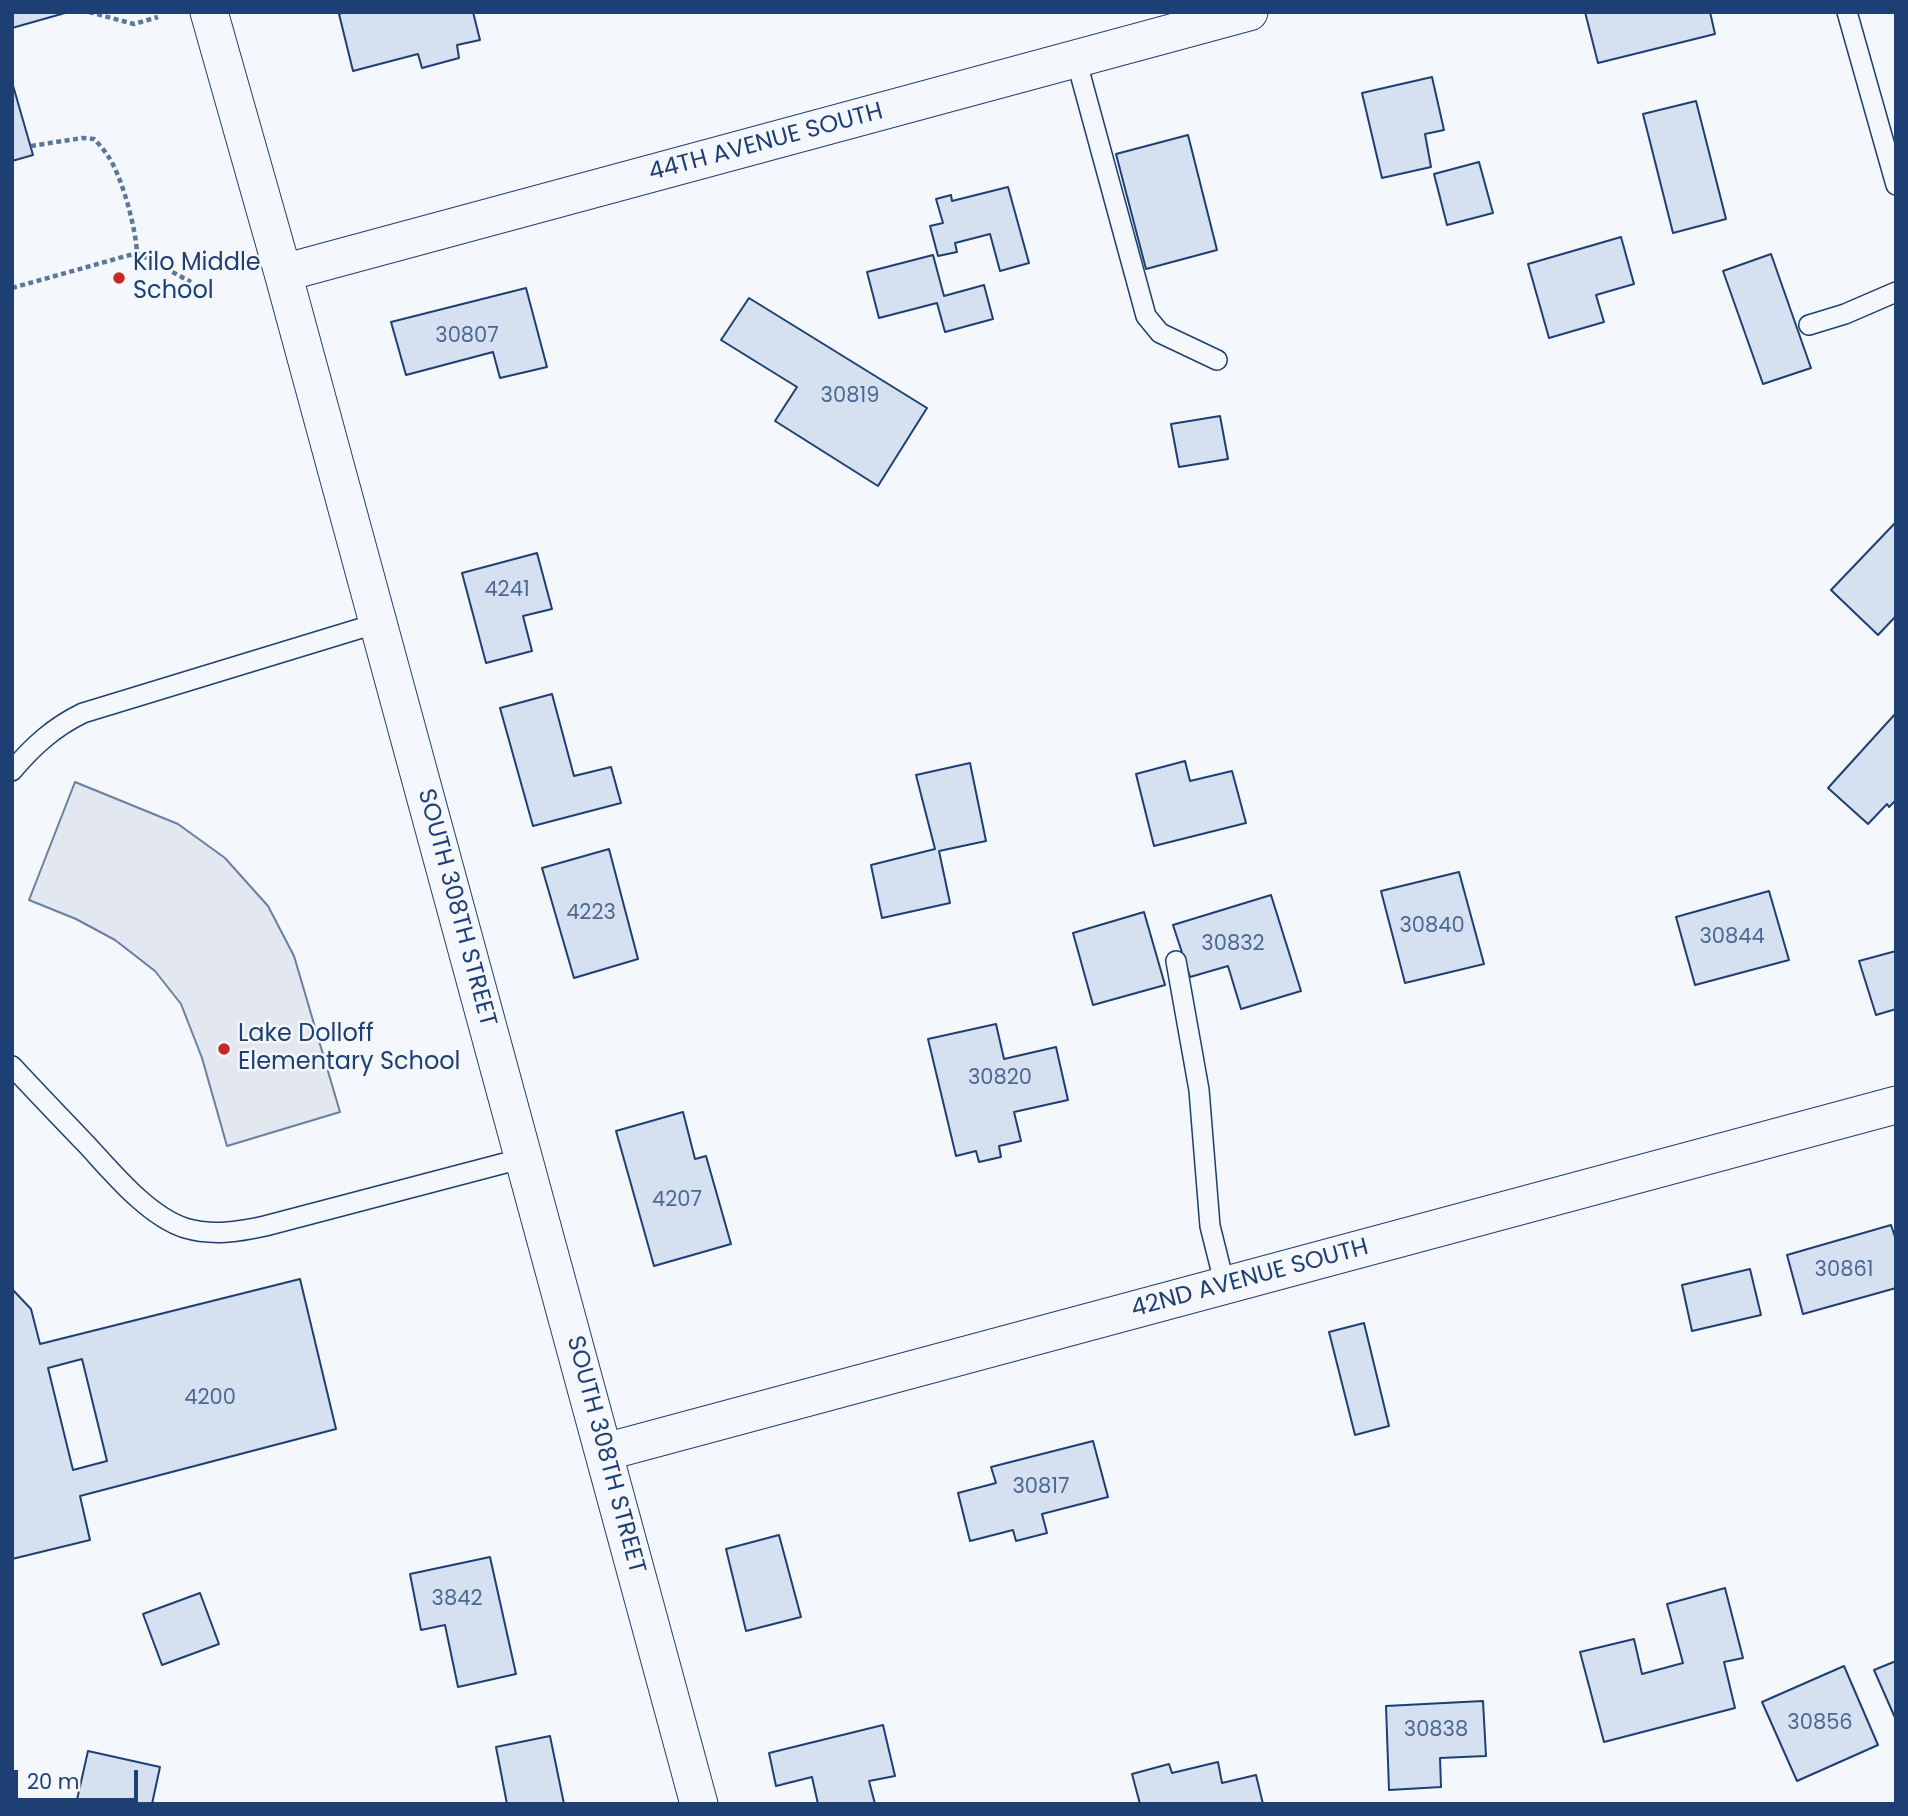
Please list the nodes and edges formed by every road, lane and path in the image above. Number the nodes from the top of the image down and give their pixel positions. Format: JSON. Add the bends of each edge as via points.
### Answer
{"nodes":[{"id":1,"x":89,"y":12,"type":"edge"},
{"id":2,"x":209,"y":12,"type":"edge"},
{"id":3,"x":1249,"y":12,"type":"edge"},
{"id":4,"x":1847,"y":12,"type":"edge"},
{"id":5,"x":158,"y":17,"type":"dead end"},
{"id":6,"x":1076,"y":59,"type":"junction"},
{"id":7,"x":30,"y":146,"type":"dead end"},
{"id":8,"x":1896,"y":185,"type":"edge"},
{"id":9,"x":137,"y":253,"type":"junction"},
{"id":10,"x":283,"y":273,"type":"junction"},
{"id":11,"x":191,"y":282,"type":"dead end"},
{"id":12,"x":12,"y":288,"type":"edge"},
{"id":13,"x":1896,"y":292,"type":"edge"},
{"id":14,"x":1809,"y":325,"type":"dead end"},
{"id":15,"x":1217,"y":360,"type":"dead end"},
{"id":16,"x":378,"y":623,"type":"junction"},
{"id":17,"x":12,"y":771,"type":"edge"},
{"id":18,"x":1176,"y":961,"type":"dead end"},
{"id":19,"x":12,"y":1066,"type":"edge"},
{"id":20,"x":1896,"y":1105,"type":"edge"},
{"id":21,"x":524,"y":1158,"type":"junction"},
{"id":22,"x":1224,"y":1286,"type":"junction"},
{"id":23,"x":605,"y":1452,"type":"junction"},
{"id":24,"x":699,"y":1804,"type":"edge"}],
"edges":[{"from":1,"to":5,"type":"path","via":[[134,24]]},
{"from":2,"to":10,"type":"street","name":"SOUTH 308TH STREET"},
{"from":3,"to":6,"type":"street","name":"44TH AVENUE SOUTH"},
{"from":4,"to":8,"type":"lane"},
{"from":6,"to":10,"type":"street","name":"44TH AVENUE SOUTH"},
{"from":6,"to":15,"type":"lane","via":[[1146,316],[1160,333]]},
{"from":7,"to":9,"type":"path","via":[[94,139],[110,158],[122,188]]},
{"from":9,"to":11,"type":"path"},
{"from":9,"to":12,"type":"path"},
{"from":10,"to":16,"type":"street","name":"SOUTH 308TH STREET"},
{"from":13,"to":14,"type":"lane"},
{"from":16,"to":17,"type":"lane","via":[[83,713],[45,735]]},
{"from":16,"to":21,"type":"street","name":"SOUTH 308TH STREET"},
{"from":18,"to":22,"type":"lane","via":[[1199,1090],[1210,1226]]},
{"from":19,"to":21,"type":"lane","via":[[134,1193],[167,1219],[203,1232],[265,1226]]},
{"from":20,"to":22,"type":"street","name":"42ND AVENUE SOUTH"},
{"from":21,"to":23,"type":"street","name":"SOUTH 308TH STREET"},
{"from":22,"to":23,"type":"street","name":"42ND AVENUE SOUTH"},
{"from":23,"to":24,"type":"street","name":"SOUTH 308TH STREET"}]}
